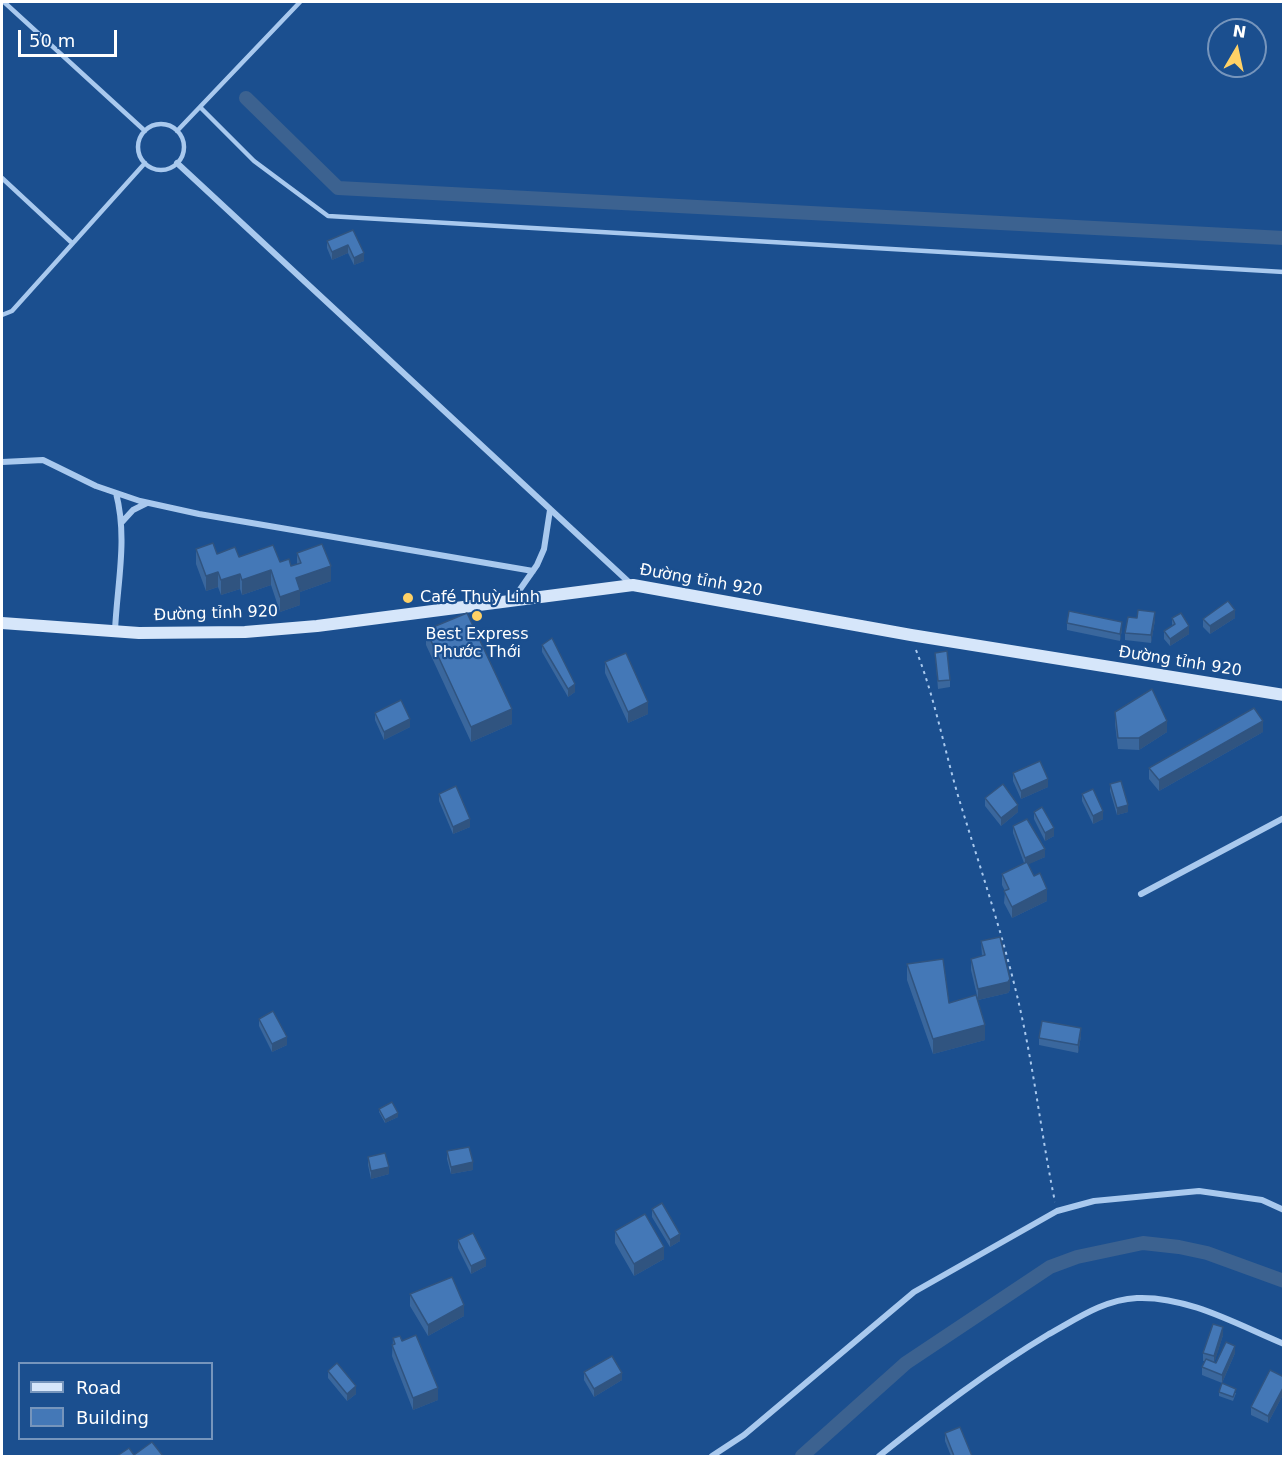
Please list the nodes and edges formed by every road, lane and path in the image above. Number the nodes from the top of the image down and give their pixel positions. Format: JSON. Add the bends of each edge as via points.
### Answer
{"nodes":[{"id":1,"x":4,"y":2,"type":"edge"},
{"id":2,"x":300,"y":2,"type":"edge"},
{"id":3,"x":201,"y":108,"type":"junction"},
{"id":4,"x":145,"y":131,"type":"junction"},
{"id":5,"x":177,"y":131,"type":"junction"},
{"id":6,"x":145,"y":163,"type":"junction"},
{"id":7,"x":177,"y":163,"type":"junction"},
{"id":8,"x":2,"y":178,"type":"edge"},
{"id":9,"x":72,"y":243,"type":"junction"},
{"id":10,"x":1284,"y":272,"type":"edge"},
{"id":11,"x":2,"y":315,"type":"edge"},
{"id":12,"x":2,"y":462,"type":"edge"},
{"id":13,"x":116,"y":493,"type":"junction"},
{"id":14,"x":147,"y":503,"type":"junction"},
{"id":15,"x":550,"y":510,"type":"junction"},
{"id":16,"x":122,"y":522,"type":"junction"},
{"id":17,"x":533,"y":570,"type":"junction"},
{"id":18,"x":633,"y":585,"type":"junction"},
{"id":19,"x":514,"y":598,"type":"junction"},
{"id":20,"x":2,"y":623,"type":"edge"},
{"id":21,"x":115,"y":631,"type":"junction"},
{"id":22,"x":911,"y":635,"type":"junction"},
{"id":23,"x":1284,"y":695,"type":"edge"},
{"id":24,"x":1284,"y":818,"type":"edge"},
{"id":25,"x":1141,"y":894,"type":"dead end"},
{"id":26,"x":1057,"y":1210,"type":"junction"},
{"id":27,"x":1284,"y":1210,"type":"edge"},
{"id":28,"x":1284,"y":1344,"type":"edge"},
{"id":29,"x":712,"y":1456,"type":"edge"},
{"id":30,"x":879,"y":1456,"type":"edge"}],
"edges":[{"from":1,"to":4,"type":"lane"},
{"from":2,"to":3,"type":"lane"},
{"from":3,"to":5,"type":"lane"},
{"from":3,"to":10,"type":"lane","via":[[254,160],[328,216]]},
{"from":4,"to":5,"type":"lane","via":[[165,125]]},
{"from":4,"to":6,"type":"lane","via":[[139,143]]},
{"from":5,"to":7,"type":"lane","via":[[184,151]]},
{"from":6,"to":7,"type":"lane","via":[[165,170]]},
{"from":6,"to":9,"type":"lane"},
{"from":7,"to":15,"type":"street"},
{"from":8,"to":9,"type":"lane"},
{"from":9,"to":11,"type":"lane","via":[[12,311]]},
{"from":12,"to":13,"type":"street","via":[[44,460]]},
{"from":13,"to":14,"type":"street"},
{"from":13,"to":16,"type":"street"},
{"from":14,"to":16,"type":"street"},
{"from":14,"to":17,"type":"street"},
{"from":15,"to":17,"type":"street","via":[[544,549]]},
{"from":15,"to":18,"type":"street"},
{"from":16,"to":21,"type":"street"},
{"from":17,"to":19,"type":"street"},
{"from":18,"to":19,"type":"main road","name":"Đường tỉnh 920"},
{"from":18,"to":22,"type":"main road","name":"Đường tỉnh 920"},
{"from":19,"to":21,"type":"main road","name":"Đường tỉnh 920","via":[[317,626],[245,632]]},
{"from":20,"to":21,"type":"main road","name":"Đường tỉnh 920"},
{"from":22,"to":23,"type":"main road","name":"Đường tỉnh 920"},
{"from":22,"to":26,"type":"path","via":[[928,680],[1008,962]]},
{"from":24,"to":25,"type":"street"},
{"from":26,"to":27,"type":"street","via":[[1094,1201],[1199,1191],[1262,1200]]},
{"from":26,"to":29,"type":"street","via":[[914,1292],[744,1435]]},
{"from":28,"to":30,"type":"street","via":[[1193,1307],[1137,1298],[1110,1302],[1085,1312],[1002,1363]]}]}
